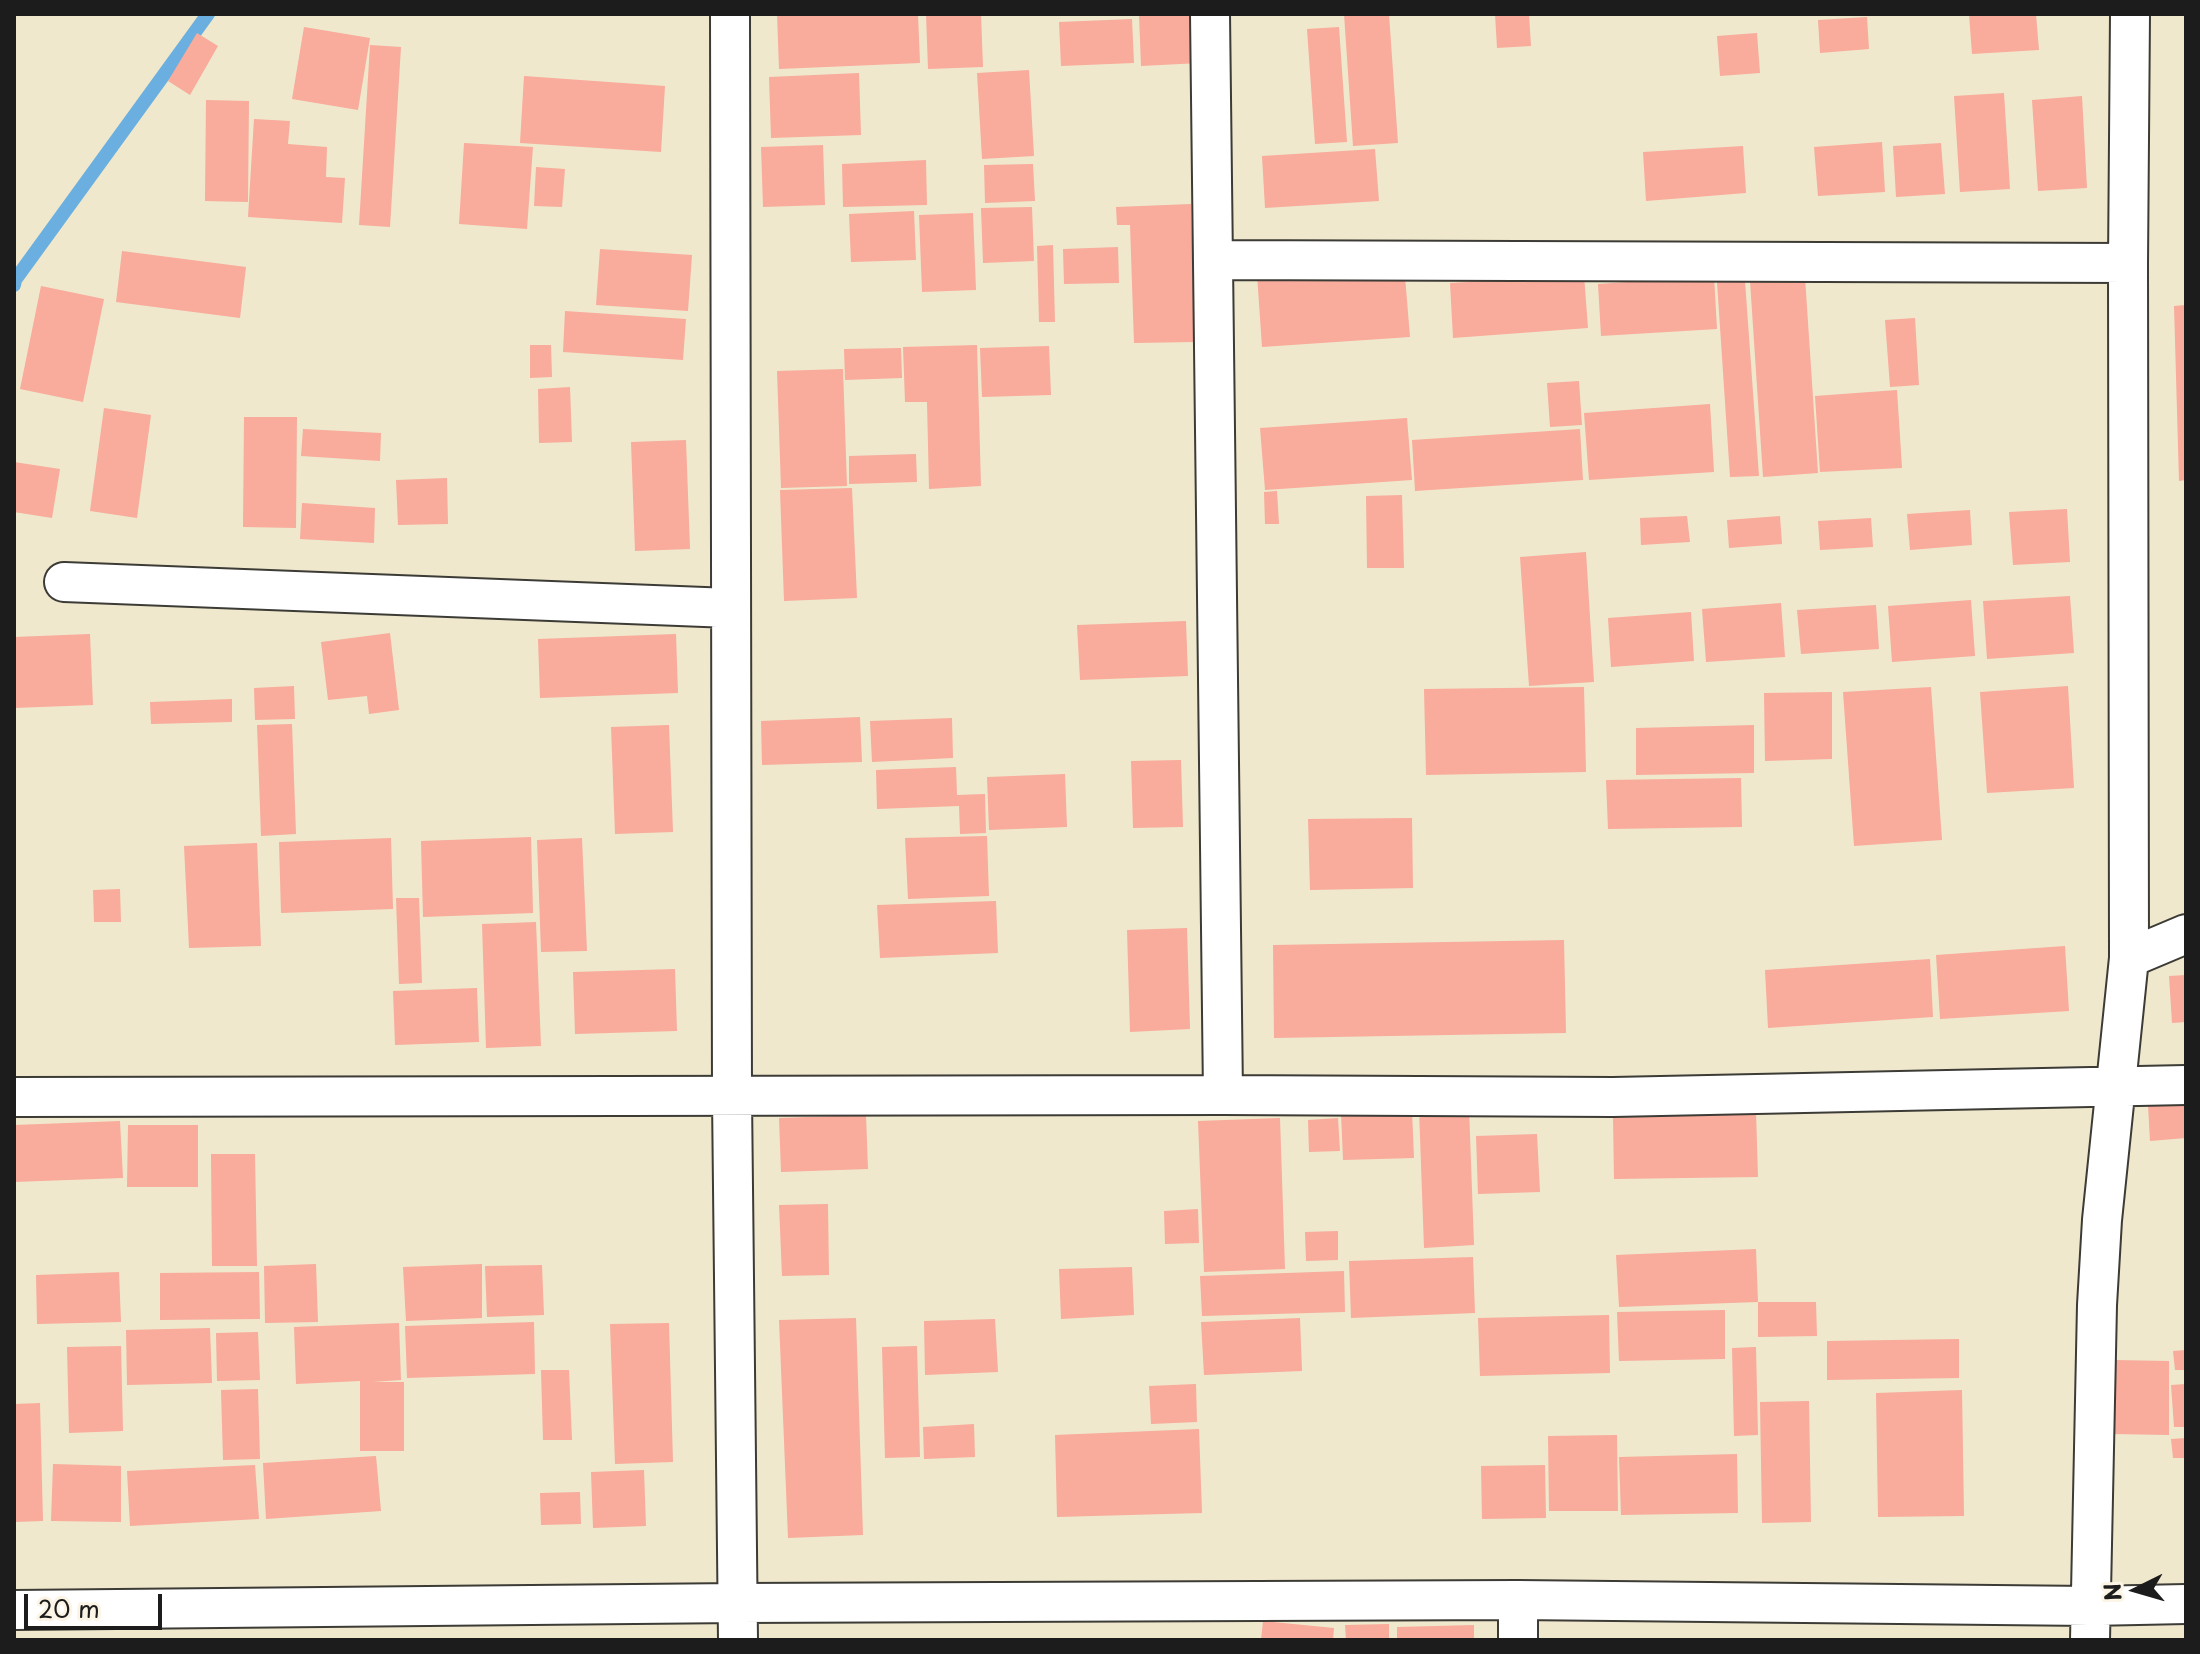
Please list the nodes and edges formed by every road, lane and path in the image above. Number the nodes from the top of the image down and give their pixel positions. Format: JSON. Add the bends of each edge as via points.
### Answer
{"nodes":[{"id":1,"x":730,"y":14,"type":"edge"},
{"id":2,"x":1210,"y":14,"type":"edge"},
{"id":3,"x":2130,"y":14,"type":"edge"},
{"id":4,"x":1213,"y":260,"type":"junction"},
{"id":5,"x":2128,"y":263,"type":"junction"},
{"id":6,"x":64,"y":582,"type":"dead end"},
{"id":7,"x":730,"y":608,"type":"junction"},
{"id":8,"x":2186,"y":934,"type":"edge"},
{"id":9,"x":2129,"y":958,"type":"junction"},
{"id":10,"x":2186,"y":1085,"type":"edge"},
{"id":11,"x":2116,"y":1086,"type":"junction"},
{"id":12,"x":1223,"y":1095,"type":"junction"},
{"id":13,"x":14,"y":1097,"type":"edge"},
{"id":14,"x":732,"y":1097,"type":"junction"},
{"id":15,"x":1518,"y":1600,"type":"junction"},
{"id":16,"x":738,"y":1603,"type":"junction"},
{"id":17,"x":2186,"y":1604,"type":"edge"},
{"id":18,"x":14,"y":1610,"type":"edge"},
{"id":19,"x":2090,"y":1623,"type":"edge"},
{"id":20,"x":738,"y":1640,"type":"edge"},
{"id":21,"x":1518,"y":1640,"type":"edge"}],
"edges":[{"from":1,"to":7,"type":"street"},
{"from":2,"to":4,"type":"street"},
{"from":3,"to":5,"type":"street"},
{"from":4,"to":5,"type":"street"},
{"from":4,"to":12,"type":"street"},
{"from":5,"to":9,"type":"street"},
{"from":6,"to":7,"type":"street"},
{"from":7,"to":14,"type":"street"},
{"from":8,"to":9,"type":"street"},
{"from":9,"to":11,"type":"street"},
{"from":10,"to":11,"type":"street"},
{"from":11,"to":12,"type":"street","via":[[1613,1097]]},
{"from":11,"to":19,"type":"street","via":[[2097,1305]]},
{"from":12,"to":14,"type":"street"},
{"from":13,"to":14,"type":"street"},
{"from":14,"to":16,"type":"street"},
{"from":15,"to":16,"type":"street"},
{"from":15,"to":19,"type":"street"},
{"from":15,"to":21,"type":"street"},
{"from":16,"to":18,"type":"street"},
{"from":16,"to":20,"type":"street"},
{"from":17,"to":19,"type":"street"}]}
